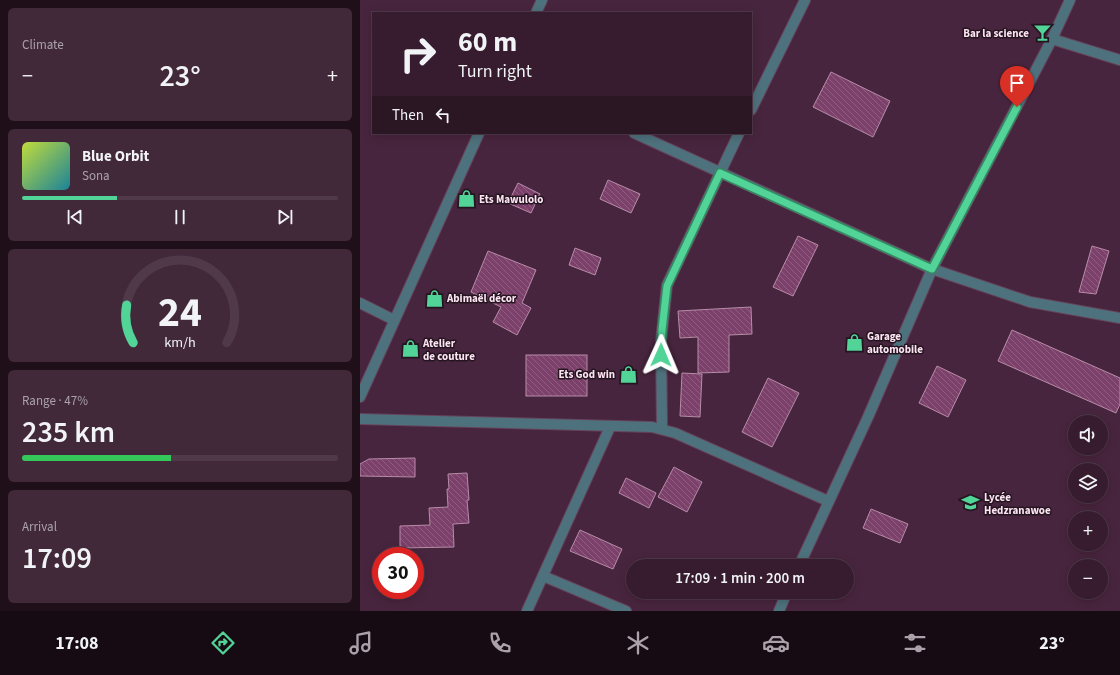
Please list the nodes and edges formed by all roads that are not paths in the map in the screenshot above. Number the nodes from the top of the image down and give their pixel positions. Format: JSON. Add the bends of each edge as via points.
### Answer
{"nodes":[{"id":1,"x":542,"y":0,"type":"edge"},
{"id":2,"x":805,"y":0,"type":"edge"},
{"id":3,"x":1070,"y":0,"type":"edge"},
{"id":4,"x":536,"y":12,"type":"edge"},
{"id":5,"x":1052,"y":39,"type":"junction"},
{"id":6,"x":1120,"y":60,"type":"edge"},
{"id":7,"x":752,"y":108,"type":"edge"},
{"id":8,"x":479,"y":134,"type":"edge"},
{"id":9,"x":636,"y":134,"type":"edge"},
{"id":10,"x":739,"y":134,"type":"edge"},
{"id":11,"x":720,"y":173,"type":"junction"},
{"id":12,"x":932,"y":269,"type":"junction"},
{"id":13,"x":360,"y":303,"type":"edge"},
{"id":14,"x":1120,"y":318,"type":"edge"},
{"id":15,"x":394,"y":320,"type":"junction"},
{"id":16,"x":360,"y":397,"type":"edge"},
{"id":17,"x":360,"y":419,"type":"edge"},
{"id":18,"x":610,"y":426,"type":"junction"},
{"id":19,"x":662,"y":428,"type":"junction"},
{"id":20,"x":828,"y":501,"type":"junction"},
{"id":21,"x":802,"y":559,"type":"edge"},
{"id":22,"x":543,"y":576,"type":"junction"},
{"id":23,"x":784,"y":599,"type":"edge"},
{"id":24,"x":527,"y":611,"type":"edge"},
{"id":25,"x":626,"y":611,"type":"edge"},
{"id":26,"x":778,"y":611,"type":"edge"}],
"edges":[{"from":1,"to":4,"type":"street"},
{"from":2,"to":7,"type":"street"},
{"from":3,"to":5,"type":"street"},
{"from":5,"to":6,"type":"street"},
{"from":5,"to":12,"type":"street"},
{"from":8,"to":15,"type":"street"},
{"from":9,"to":11,"type":"street"},
{"from":10,"to":11,"type":"street"},
{"from":11,"to":12,"type":"street"},
{"from":11,"to":19,"type":"street","via":[[667,286],[661,341]]},
{"from":12,"to":14,"type":"street","via":[[1030,302]]},
{"from":12,"to":20,"type":"street","via":[[868,417]]},
{"from":13,"to":15,"type":"street"},
{"from":15,"to":16,"type":"street"},
{"from":17,"to":18,"type":"street"},
{"from":18,"to":19,"type":"street"},
{"from":18,"to":22,"type":"street"},
{"from":19,"to":20,"type":"street"},
{"from":20,"to":21,"type":"street"},
{"from":22,"to":24,"type":"street"},
{"from":22,"to":25,"type":"street"},
{"from":23,"to":26,"type":"street"}]}
